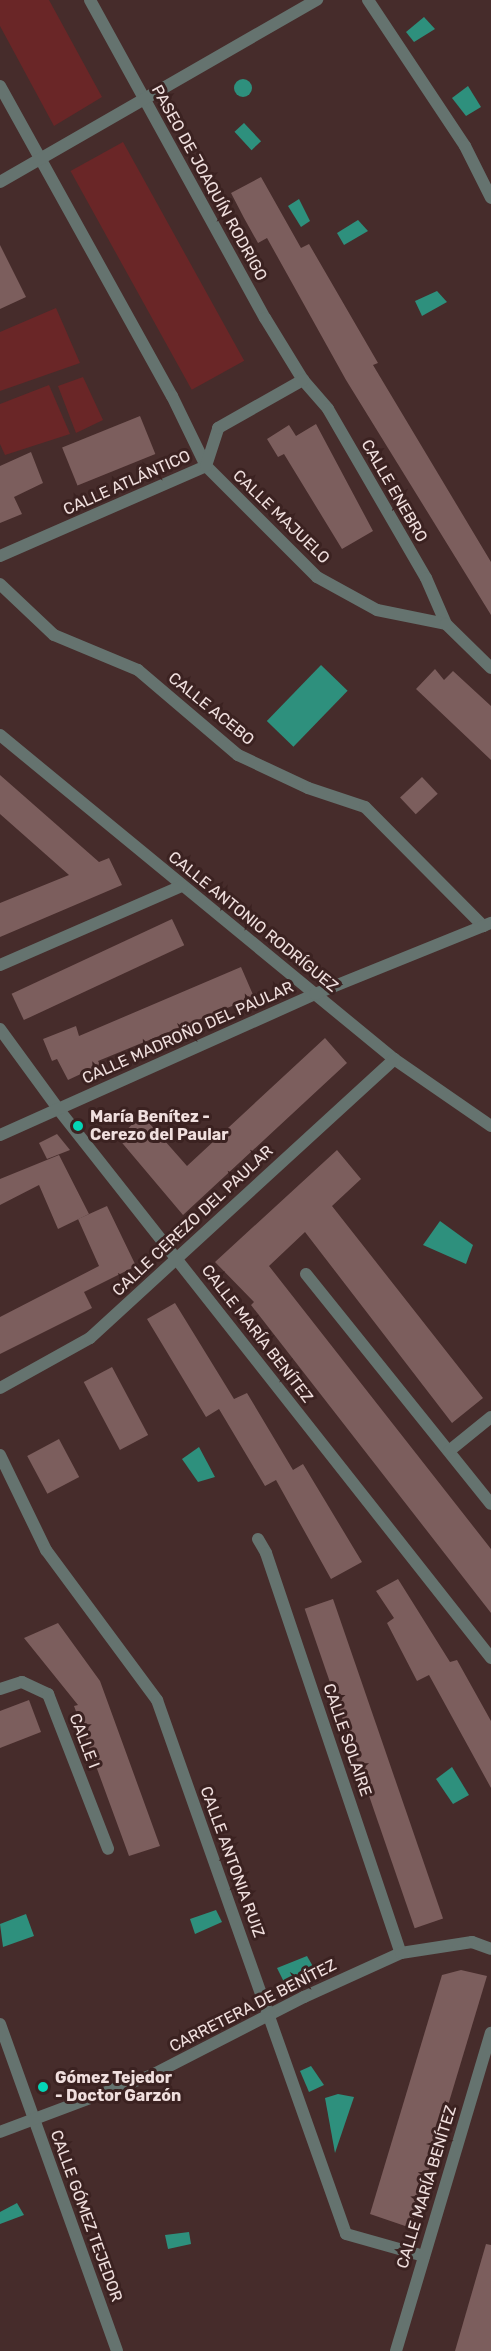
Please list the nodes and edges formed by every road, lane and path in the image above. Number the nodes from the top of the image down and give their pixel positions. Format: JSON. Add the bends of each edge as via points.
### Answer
{"nodes":[{"id":1,"x":90,"y":0,"type":"edge"},
{"id":2,"x":317,"y":0,"type":"edge"},
{"id":3,"x":368,"y":0,"type":"edge"},
{"id":4,"x":0,"y":86,"type":"edge"},
{"id":5,"x":144,"y":98,"type":"junction"},
{"id":6,"x":40,"y":162,"type":"junction"},
{"id":7,"x":0,"y":182,"type":"edge"},
{"id":8,"x":491,"y":198,"type":"edge"},
{"id":9,"x":303,"y":380,"type":"junction"},
{"id":10,"x":206,"y":466,"type":"junction"},
{"id":11,"x":0,"y":556,"type":"edge"},
{"id":12,"x":0,"y":584,"type":"edge"},
{"id":13,"x":446,"y":624,"type":"junction"},
{"id":14,"x":491,"y":668,"type":"edge"},
{"id":15,"x":0,"y":735,"type":"edge"},
{"id":16,"x":182,"y":886,"type":"junction"},
{"id":17,"x":487,"y":924,"type":"edge"},
{"id":18,"x":0,"y":965,"type":"edge"},
{"id":19,"x":315,"y":994,"type":"junction"},
{"id":20,"x":0,"y":1029,"type":"edge"},
{"id":21,"x":394,"y":1059,"type":"junction"},
{"id":22,"x":59,"y":1110,"type":"junction"},
{"id":23,"x":491,"y":1126,"type":"edge"},
{"id":24,"x":0,"y":1135,"type":"edge"},
{"id":25,"x":177,"y":1258,"type":"junction"},
{"id":26,"x":306,"y":1274,"type":"dead end"},
{"id":27,"x":0,"y":1388,"type":"edge"},
{"id":28,"x":491,"y":1417,"type":"edge"},
{"id":29,"x":449,"y":1451,"type":"junction"},
{"id":30,"x":0,"y":1455,"type":"edge"},
{"id":31,"x":491,"y":1504,"type":"edge"},
{"id":32,"x":258,"y":1539,"type":"dead end"},
{"id":33,"x":491,"y":1658,"type":"edge"},
{"id":34,"x":0,"y":1689,"type":"edge"},
{"id":35,"x":108,"y":1850,"type":"dead end"},
{"id":36,"x":491,"y":1949,"type":"edge"},
{"id":37,"x":401,"y":1953,"type":"junction"},
{"id":38,"x":269,"y":2017,"type":"junction"},
{"id":39,"x":0,"y":2024,"type":"edge"},
{"id":40,"x":491,"y":2033,"type":"edge"},
{"id":41,"x":34,"y":2120,"type":"junction"},
{"id":42,"x":0,"y":2132,"type":"edge"},
{"id":43,"x":424,"y":2256,"type":"junction"},
{"id":44,"x":117,"y":2351,"type":"edge"},
{"id":45,"x":396,"y":2351,"type":"edge"}],
"edges":[{"from":1,"to":5,"type":"street","name":"PASEO DE JOAQUÍN RODRIGO"},
{"from":2,"to":5,"type":"street"},
{"from":3,"to":8,"type":"street","via":[[465,146]]},
{"from":4,"to":6,"type":"street"},
{"from":5,"to":6,"type":"street"},
{"from":5,"to":9,"type":"street","name":"PASEO DE JOAQUÍN RODRIGO"},
{"from":6,"to":7,"type":"street"},
{"from":6,"to":10,"type":"street","via":[[172,396]]},
{"from":9,"to":10,"type":"street","name":"CALLE ATLÁNTICO","via":[[218,428]]},
{"from":9,"to":13,"type":"street","name":"CALLE ENEBRO","via":[[328,409],[426,578]]},
{"from":10,"to":11,"type":"street","name":"CALLE ATLÁNTICO"},
{"from":10,"to":13,"type":"street","name":"CALLE MAJUELO","via":[[318,577],[377,610]]},
{"from":12,"to":17,"type":"street","name":"CALLE ACEBO","via":[[54,635],[138,670],[238,755],[308,788],[365,807]]},
{"from":13,"to":14,"type":"street"},
{"from":15,"to":16,"type":"street","name":"CALLE ANTONIO RODRÍGUEZ"},
{"from":16,"to":18,"type":"street"},
{"from":16,"to":19,"type":"street","name":"CALLE ANTONIO RODRÍGUEZ"},
{"from":17,"to":19,"type":"street","name":"CALLE MADROÑO DEL PAULAR"},
{"from":19,"to":21,"type":"street","name":"CALLE ANTONIO RODRÍGUEZ"},
{"from":19,"to":22,"type":"street","name":"CALLE MADROÑO DEL PAULAR"},
{"from":20,"to":22,"type":"street","name":"CALLE MARÍA BENÍTEZ"},
{"from":21,"to":23,"type":"street","name":"CALLE ANTONIO RODRÍGUEZ"},
{"from":21,"to":25,"type":"street","name":"CALLE CEREZO DEL PAULAR"},
{"from":22,"to":24,"type":"street","name":"CALLE MADROÑO DEL PAULAR"},
{"from":22,"to":25,"type":"street","name":"CALLE MARÍA BENÍTEZ"},
{"from":25,"to":27,"type":"street","name":"CALLE CEREZO DEL PAULAR","via":[[90,1338]]},
{"from":25,"to":33,"type":"street","name":"CALLE MARÍA BENÍTEZ"},
{"from":26,"to":29,"type":"street"},
{"from":28,"to":29,"type":"street"},
{"from":29,"to":31,"type":"street"},
{"from":30,"to":38,"type":"street","name":"CALLE ANTONIA RUIZ","via":[[46,1550],[157,1700]]},
{"from":32,"to":37,"type":"street","name":"CALLE SOLAIRE"},
{"from":34,"to":35,"type":"street","name":"CALLE I","via":[[22,1682],[48,1694]]},
{"from":36,"to":37,"type":"street","name":"CARRETERA DE BENÍTEZ","via":[[472,1942]]},
{"from":37,"to":38,"type":"street","name":"CARRETERA DE BENÍTEZ"},
{"from":38,"to":41,"type":"street","name":"CARRETERA DE BENÍTEZ","via":[[152,2075]]},
{"from":38,"to":43,"type":"street","name":"CALLE ANTONIA RUIZ","via":[[346,2234]]},
{"from":39,"to":41,"type":"street","name":"CALLE GÓMEZ TEJEDOR"},
{"from":40,"to":43,"type":"street","name":"CALLE MARÍA BENÍTEZ"},
{"from":41,"to":42,"type":"street","name":"CARRETERA DE BENÍTEZ"},
{"from":41,"to":44,"type":"street","name":"CALLE GÓMEZ TEJEDOR"},
{"from":43,"to":45,"type":"street","name":"CALLE MARÍA BENÍTEZ"}]}
